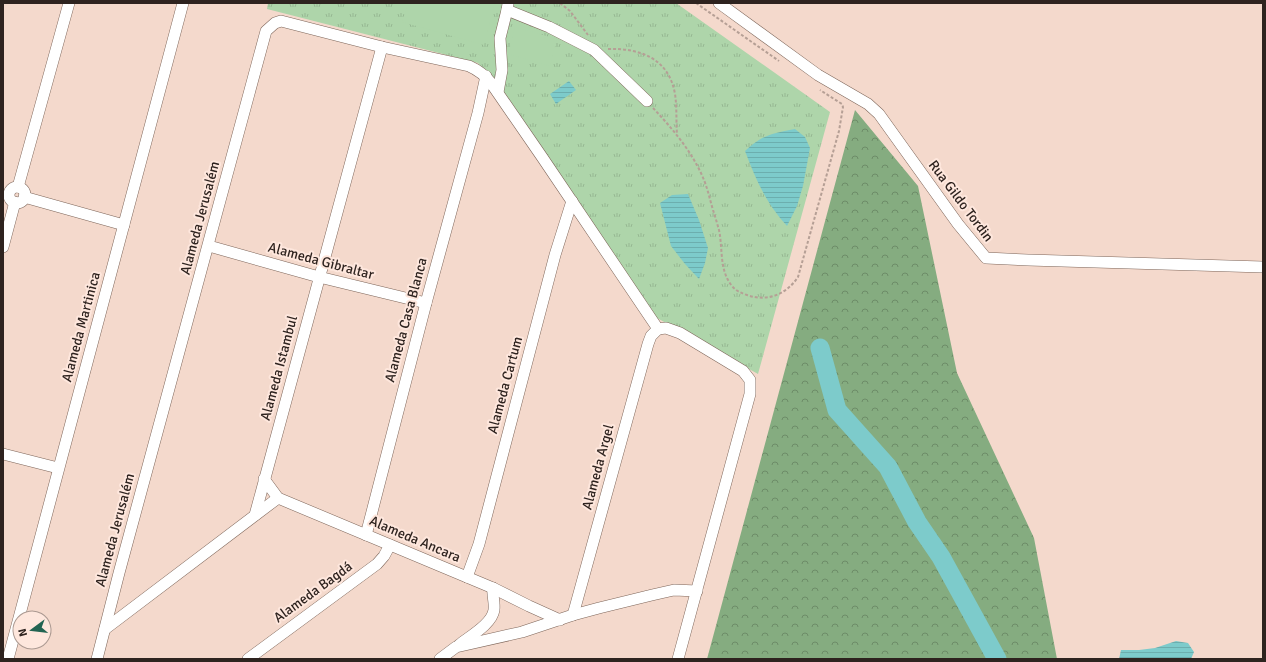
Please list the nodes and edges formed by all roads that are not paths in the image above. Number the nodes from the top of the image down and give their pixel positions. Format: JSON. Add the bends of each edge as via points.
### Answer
{"nodes":[{"id":1,"x":69,"y":3,"type":"edge"},
{"id":2,"x":183,"y":3,"type":"edge"},
{"id":3,"x":719,"y":3,"type":"edge"},
{"id":4,"x":507,"y":6,"type":"edge"},
{"id":5,"x":382,"y":46,"type":"junction"},
{"id":6,"x":486,"y":76,"type":"junction"},
{"id":7,"x":499,"y":94,"type":"junction"},
{"id":8,"x":647,"y":101,"type":"road end"},
{"id":9,"x":10,"y":190,"type":"edge"},
{"id":10,"x":20,"y":200,"type":"junction"},
{"id":11,"x":572,"y":200,"type":"junction"},
{"id":12,"x":124,"y":225,"type":"junction"},
{"id":13,"x":208,"y":246,"type":"junction"},
{"id":14,"x":3,"y":247,"type":"edge"},
{"id":15,"x":1263,"y":267,"type":"edge"},
{"id":16,"x":319,"y":277,"type":"junction"},
{"id":17,"x":426,"y":303,"type":"junction"},
{"id":18,"x":658,"y":329,"type":"junction"},
{"id":19,"x":3,"y":454,"type":"edge"},
{"id":20,"x":58,"y":468,"type":"junction"},
{"id":21,"x":264,"y":479,"type":"junction"},
{"id":22,"x":278,"y":498,"type":"junction"},
{"id":23,"x":254,"y":515,"type":"junction"},
{"id":24,"x":366,"y":535,"type":"junction"},
{"id":25,"x":390,"y":545,"type":"junction"},
{"id":26,"x":467,"y":577,"type":"junction"},
{"id":27,"x":493,"y":588,"type":"junction"},
{"id":28,"x":697,"y":591,"type":"junction"},
{"id":29,"x":573,"y":615,"type":"junction"},
{"id":30,"x":560,"y":620,"type":"junction"},
{"id":31,"x":105,"y":629,"type":"junction"},
{"id":32,"x":456,"y":647,"type":"junction"},
{"id":33,"x":8,"y":659,"type":"edge"},
{"id":34,"x":98,"y":659,"type":"edge"},
{"id":35,"x":248,"y":659,"type":"edge"},
{"id":36,"x":440,"y":659,"type":"edge"},
{"id":37,"x":678,"y":659,"type":"edge"}],
"edges":[{"from":1,"to":9,"type":"street"},
{"from":2,"to":12,"type":"street","name":"Alameda Martinica"},
{"from":3,"to":15,"type":"street","name":"Rua Gildo Tordin","via":[[818,75],[868,104],[883,120],[958,224],[986,258]]},
{"from":4,"to":7,"type":"street","via":[[500,38],[502,70]]},
{"from":4,"to":8,"type":"street","via":[[594,50]]},
{"from":5,"to":6,"type":"street","name":"Alameda Jerusalém","via":[[469,66]]},
{"from":5,"to":13,"type":"street","name":"Alameda Jerusalém","via":[[281,21],[266,32]]},
{"from":5,"to":16,"type":"street","name":"Alameda Istambul"},
{"from":6,"to":7,"type":"street","name":"Alameda Jerusalém"},
{"from":6,"to":17,"type":"street","name":"Alameda Casa Blanca"},
{"from":7,"to":11,"type":"street","name":"Alameda Jerusalém"},
{"from":9,"to":10,"type":"street","via":[[23,191]]},
{"from":10,"to":12,"type":"street"},
{"from":10,"to":14,"type":"street"},
{"from":11,"to":18,"type":"street","name":"Alameda Jerusalém"},
{"from":11,"to":26,"type":"street","name":"Alameda Cartum","via":[[555,255],[479,544]]},
{"from":12,"to":20,"type":"street","name":"Alameda Martinica"},
{"from":13,"to":16,"type":"street","name":"Alameda Gibraltar"},
{"from":13,"to":31,"type":"street","name":"Alameda Jerusalém"},
{"from":16,"to":17,"type":"street","name":"Alameda Gibraltar"},
{"from":16,"to":21,"type":"street","name":"Alameda Istambul"},
{"from":17,"to":24,"type":"street","name":"Alameda Casa Blanca"},
{"from":18,"to":28,"type":"street","via":[[666,328],[699,343],[743,371],[750,380],[750,394]]},
{"from":18,"to":29,"type":"street","name":"Alameda Argel","via":[[648,344]]},
{"from":19,"to":20,"type":"street"},
{"from":20,"to":33,"type":"street","name":"Alameda Martinica"},
{"from":21,"to":22,"type":"street"},
{"from":21,"to":23,"type":"street","name":"Alameda Istambul"},
{"from":22,"to":23,"type":"street"},
{"from":22,"to":24,"type":"street","name":"Alameda Ancara"},
{"from":23,"to":31,"type":"street"},
{"from":24,"to":25,"type":"street","name":"Alameda Ancara"},
{"from":25,"to":26,"type":"street","name":"Alameda Ancara"},
{"from":25,"to":35,"type":"street","name":"Alameda Bagdá","via":[[377,564]]},
{"from":26,"to":27,"type":"street","name":"Alameda Ancara"},
{"from":27,"to":30,"type":"street","name":"Alameda Ancara"},
{"from":27,"to":32,"type":"street","via":[[495,603],[491,619]]},
{"from":28,"to":29,"type":"street","via":[[674,590],[652,594]]},
{"from":28,"to":37,"type":"street"},
{"from":29,"to":30,"type":"street"},
{"from":30,"to":32,"type":"street","via":[[522,632]]},
{"from":31,"to":34,"type":"street","name":"Alameda Jerusalém"},
{"from":32,"to":36,"type":"street"}]}
